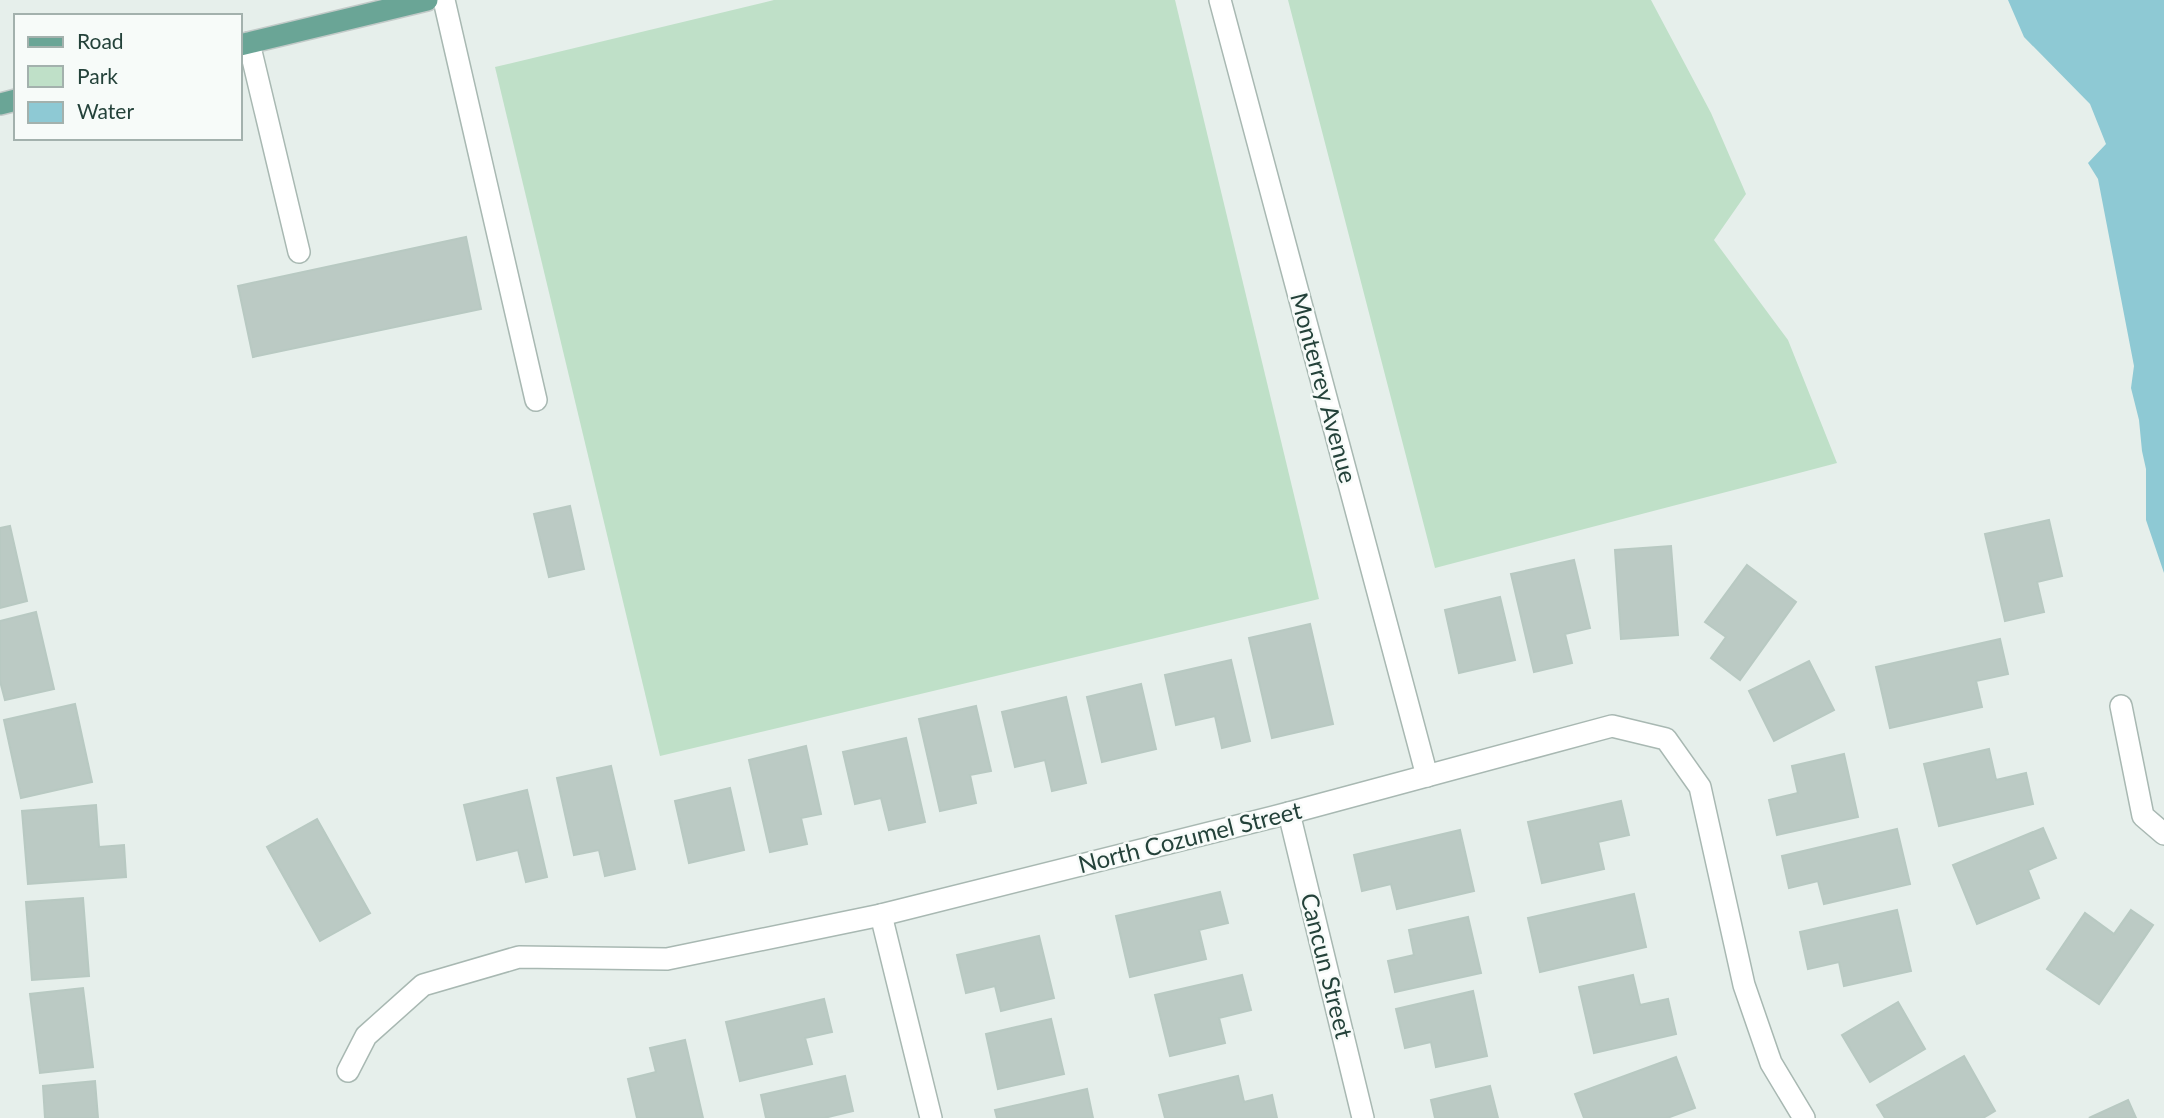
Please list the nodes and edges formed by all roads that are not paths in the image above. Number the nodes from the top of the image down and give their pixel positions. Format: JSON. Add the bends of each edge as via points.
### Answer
{"nodes":[{"id":1,"x":427,"y":0,"type":"edge"},
{"id":2,"x":444,"y":0,"type":"edge"},
{"id":3,"x":1220,"y":0,"type":"edge"},
{"id":4,"x":244,"y":44,"type":"edge"},
{"id":5,"x":299,"y":252,"type":"dead end"},
{"id":6,"x":536,"y":400,"type":"dead end"},
{"id":7,"x":2121,"y":706,"type":"dead end"},
{"id":8,"x":1427,"y":776,"type":"junction"},
{"id":9,"x":1289,"y":813,"type":"junction"},
{"id":10,"x":2164,"y":834,"type":"edge"},
{"id":11,"x":881,"y":915,"type":"junction"},
{"id":12,"x":348,"y":1072,"type":"dead end"},
{"id":13,"x":931,"y":1118,"type":"edge"},
{"id":14,"x":1363,"y":1118,"type":"edge"},
{"id":15,"x":1804,"y":1118,"type":"edge"}],
"edges":[{"from":1,"to":4,"type":"main road"},
{"from":2,"to":6,"type":"street"},
{"from":3,"to":8,"type":"street","name":"Monterrey Avenue"},
{"from":4,"to":5,"type":"street"},
{"from":7,"to":10,"type":"street","via":[[2143,816]]},
{"from":8,"to":9,"type":"street","name":"North Cozumel Street"},
{"from":8,"to":15,"type":"street","name":"North Cozumel Street","via":[[1612,726],[1665,739],[1700,788],[1744,985],[1771,1063]]},
{"from":9,"to":11,"type":"street","name":"North Cozumel Street"},
{"from":9,"to":14,"type":"street","name":"Cancun Street"},
{"from":11,"to":12,"type":"street","name":"North Cozumel Street","via":[[667,959],[519,957],[423,985],[366,1036]]},
{"from":11,"to":13,"type":"street"}]}
